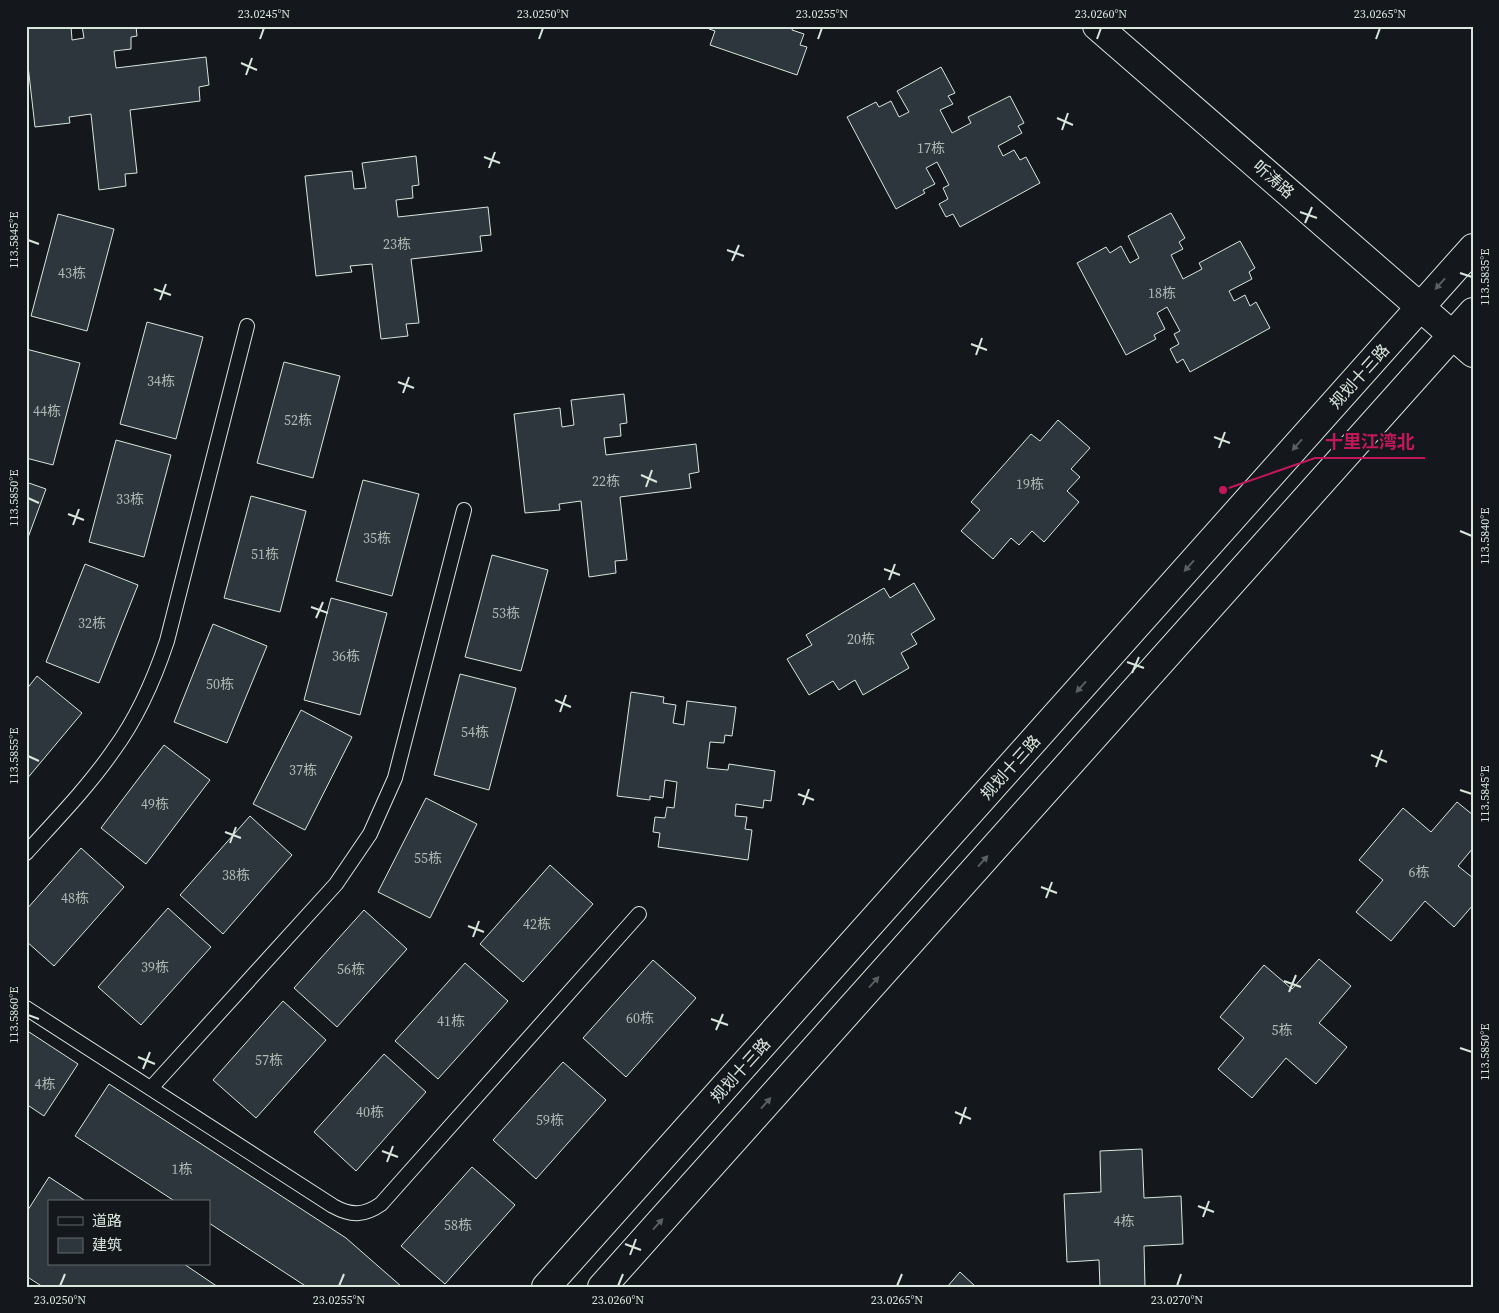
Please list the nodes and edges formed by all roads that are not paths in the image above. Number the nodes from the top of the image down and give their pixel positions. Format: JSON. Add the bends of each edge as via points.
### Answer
{"nodes":[{"id":1,"x":1097,"y":26,"type":"edge"},
{"id":2,"x":1473,"y":248,"type":"edge"},
{"id":3,"x":1421,"y":306,"type":"junction"},
{"id":4,"x":1473,"y":312,"type":"edge"},
{"id":5,"x":247,"y":326,"type":"dead end"},
{"id":6,"x":1452,"y":335,"type":"junction"},
{"id":7,"x":1473,"y":353,"type":"edge"},
{"id":8,"x":464,"y":510,"type":"dead end"},
{"id":9,"x":26,"y":853,"type":"edge"},
{"id":10,"x":639,"y":914,"type":"dead end"},
{"id":11,"x":26,"y":1008,"type":"edge"},
{"id":12,"x":151,"y":1088,"type":"junction"},
{"id":13,"x":546,"y":1287,"type":"edge"},
{"id":14,"x":602,"y":1287,"type":"edge"}],
"edges":[{"from":1,"to":3,"type":"street","name":"听涛路"},
{"from":2,"to":3,"type":"street","name":"规划十三路","one_way":true},
{"from":3,"to":6,"type":"street","name":"听涛路"},
{"from":3,"to":13,"type":"street","name":"规划十三路","one_way":true},
{"from":4,"to":6,"type":"street"},
{"from":5,"to":9,"type":"lane","via":[[168,641],[157,670],[145,698],[114,751]]},
{"from":6,"to":7,"type":"street","name":"听涛路"},
{"from":14,"to":6,"type":"street","one_way":true},
{"from":8,"to":12,"type":"lane","via":[[395,778],[370,834],[336,884]]},
{"from":10,"to":12,"type":"lane","via":[[381,1204],[370,1212],[357,1215],[339,1210]]},
{"from":11,"to":12,"type":"lane"}]}
